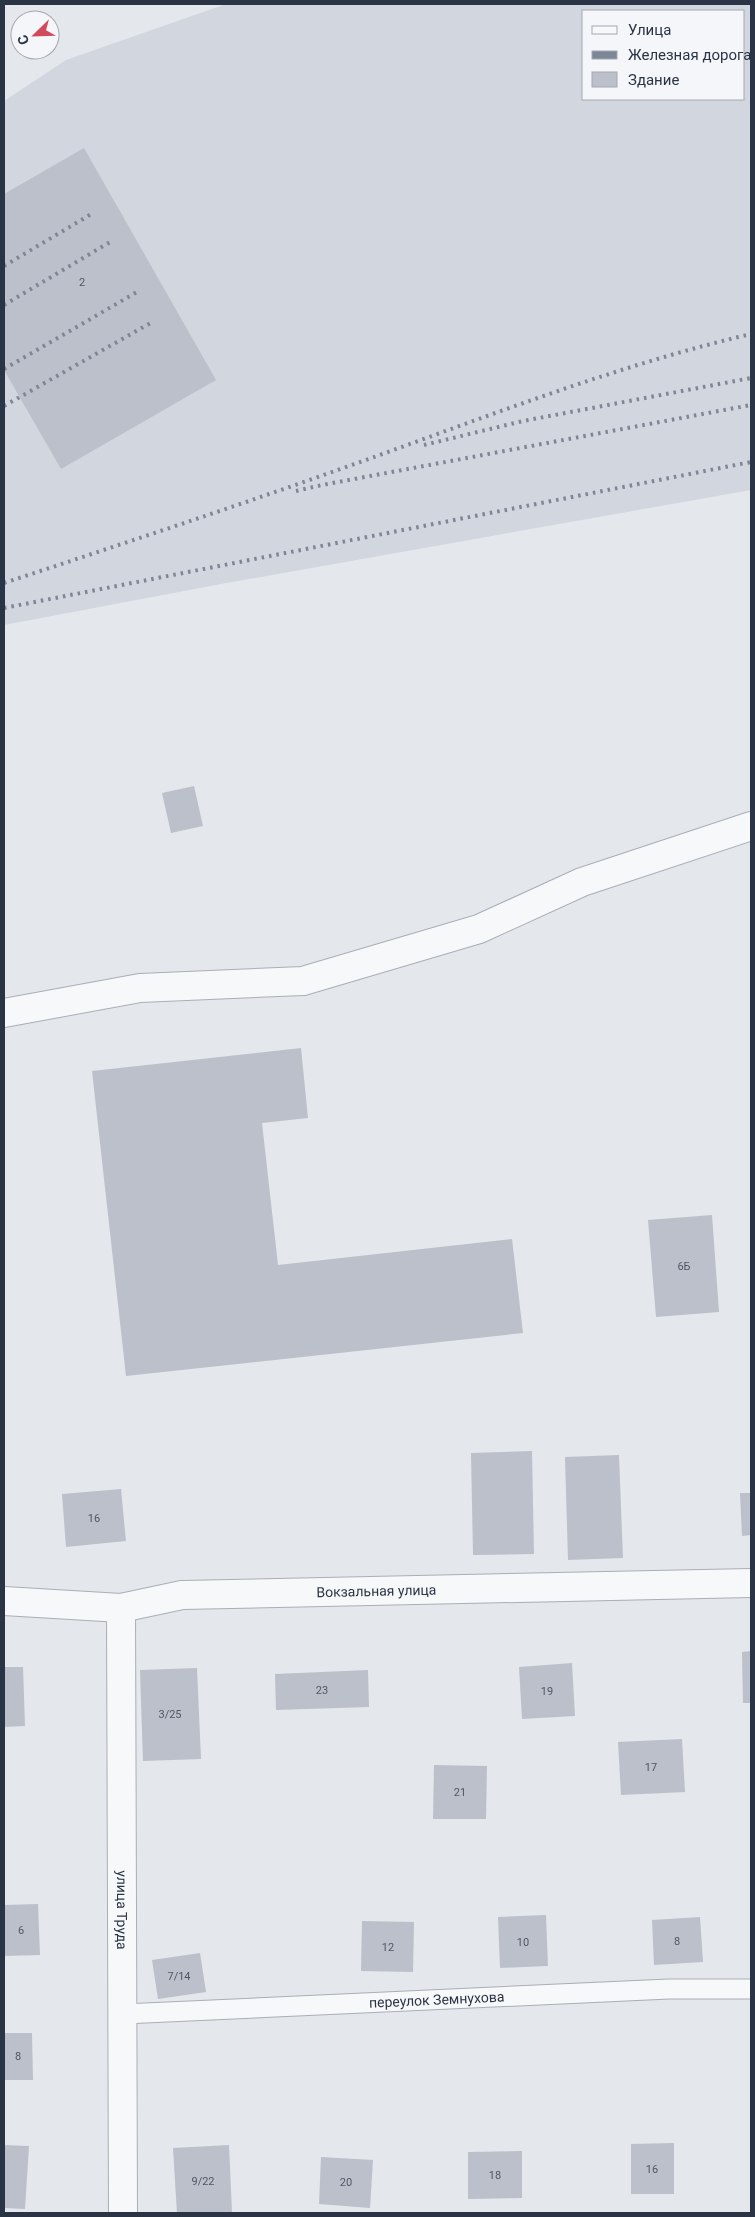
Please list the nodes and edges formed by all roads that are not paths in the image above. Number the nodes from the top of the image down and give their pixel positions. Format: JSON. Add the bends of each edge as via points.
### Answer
{"nodes":[{"id":1,"x":751,"y":826,"type":"edge"},
{"id":2,"x":4,"y":1013,"type":"edge"},
{"id":3,"x":751,"y":1582,"type":"edge"},
{"id":4,"x":4,"y":1601,"type":"edge"},
{"id":5,"x":121,"y":1608,"type":"junction"},
{"id":6,"x":751,"y":1989,"type":"edge"},
{"id":7,"x":123,"y":2014,"type":"junction"},
{"id":8,"x":123,"y":2213,"type":"edge"}],
"edges":[{"from":1,"to":2,"type":"street","via":[[582,882],[479,929],[303,981],[140,988]]},
{"from":3,"to":5,"type":"street","name":"Вокзальная улица","via":[[182,1595]]},
{"from":4,"to":5,"type":"street","name":"Вокзальная улица"},
{"from":5,"to":7,"type":"street","name":"улица Труда"},
{"from":6,"to":7,"type":"lane","name":"переулок Земнухова","via":[[669,1988]]},
{"from":7,"to":8,"type":"street","name":"улица Труда"}]}
